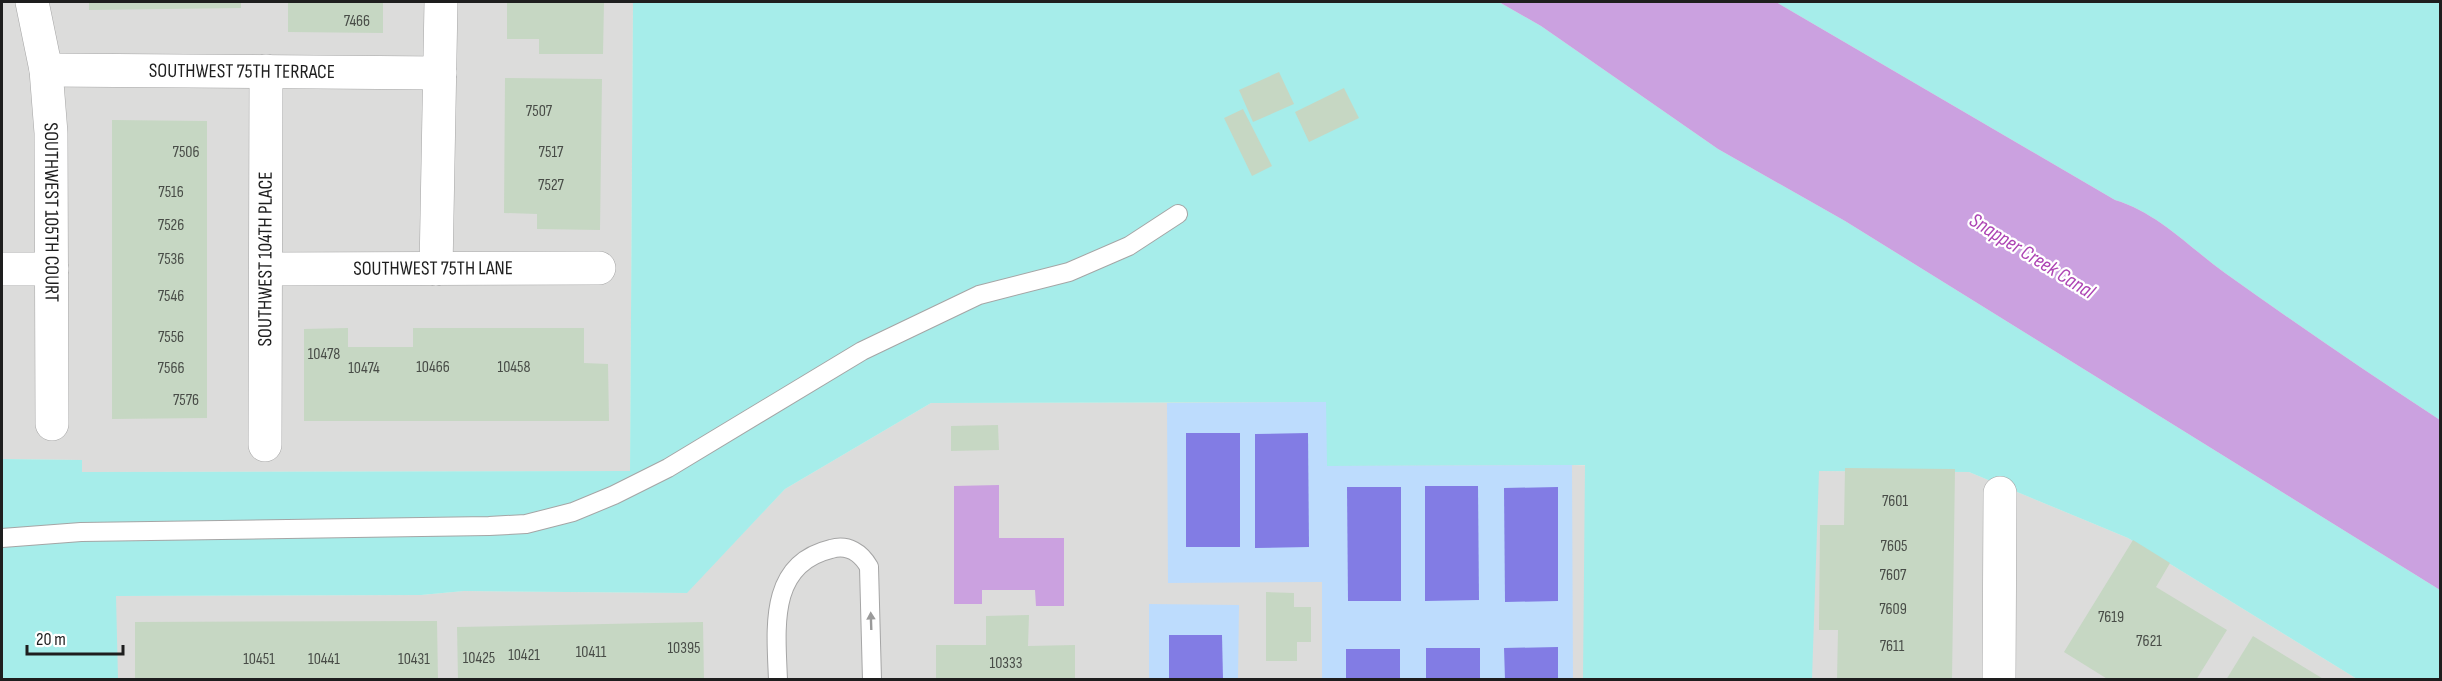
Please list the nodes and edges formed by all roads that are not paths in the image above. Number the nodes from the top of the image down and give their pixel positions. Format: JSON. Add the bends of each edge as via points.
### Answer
{"nodes":[{"id":1,"x":32,"y":2,"type":"edge"},
{"id":2,"x":441,"y":2,"type":"edge"},
{"id":3,"x":46,"y":70,"type":"junction"},
{"id":4,"x":266,"y":71,"type":"junction"},
{"id":5,"x":440,"y":73,"type":"junction"},
{"id":6,"x":1178,"y":214,"type":"dead end"},
{"id":7,"x":599,"y":268,"type":"dead end"},
{"id":8,"x":2,"y":269,"type":"edge"},
{"id":9,"x":52,"y":269,"type":"junction"},
{"id":10,"x":267,"y":269,"type":"junction"},
{"id":11,"x":436,"y":269,"type":"junction"},
{"id":12,"x":52,"y":424,"type":"dead end"},
{"id":13,"x":265,"y":446,"type":"dead end"},
{"id":14,"x":2000,"y":493,"type":"dead end"},
{"id":15,"x":2,"y":538,"type":"edge"},
{"id":16,"x":778,"y":680,"type":"edge"},
{"id":17,"x":872,"y":680,"type":"edge"},
{"id":18,"x":1999,"y":680,"type":"edge"}],
"edges":[{"from":1,"to":3,"type":"street","name":"SOUTHWEST 105TH COURT"},
{"from":2,"to":5,"type":"street"},
{"from":3,"to":4,"type":"street","name":"SOUTHWEST 75TH TERRACE"},
{"from":3,"to":9,"type":"street","name":"SOUTHWEST 105TH COURT","via":[[52,154]]},
{"from":4,"to":5,"type":"street","name":"SOUTHWEST 75TH TERRACE"},
{"from":4,"to":10,"type":"street","name":"SOUTHWEST 104TH PLACE"},
{"from":5,"to":11,"type":"street"},
{"from":6,"to":15,"type":"lane","via":[[1129,246],[1069,272],[979,295],[862,351],[668,468],[573,512],[526,524],[489,526],[81,532]]},
{"from":7,"to":11,"type":"street","name":"SOUTHWEST 75TH LANE"},
{"from":8,"to":9,"type":"street"},
{"from":9,"to":12,"type":"street","name":"SOUTHWEST 105TH COURT"},
{"from":10,"to":11,"type":"street","name":"SOUTHWEST 75TH LANE"},
{"from":10,"to":13,"type":"street","name":"SOUTHWEST 104TH PLACE"},
{"from":14,"to":18,"type":"street"},
{"from":17,"to":16,"type":"lane","one_way":true,"via":[[869,567],[857,552],[847,548],[808,556],[789,575],[777,620]]}]}
